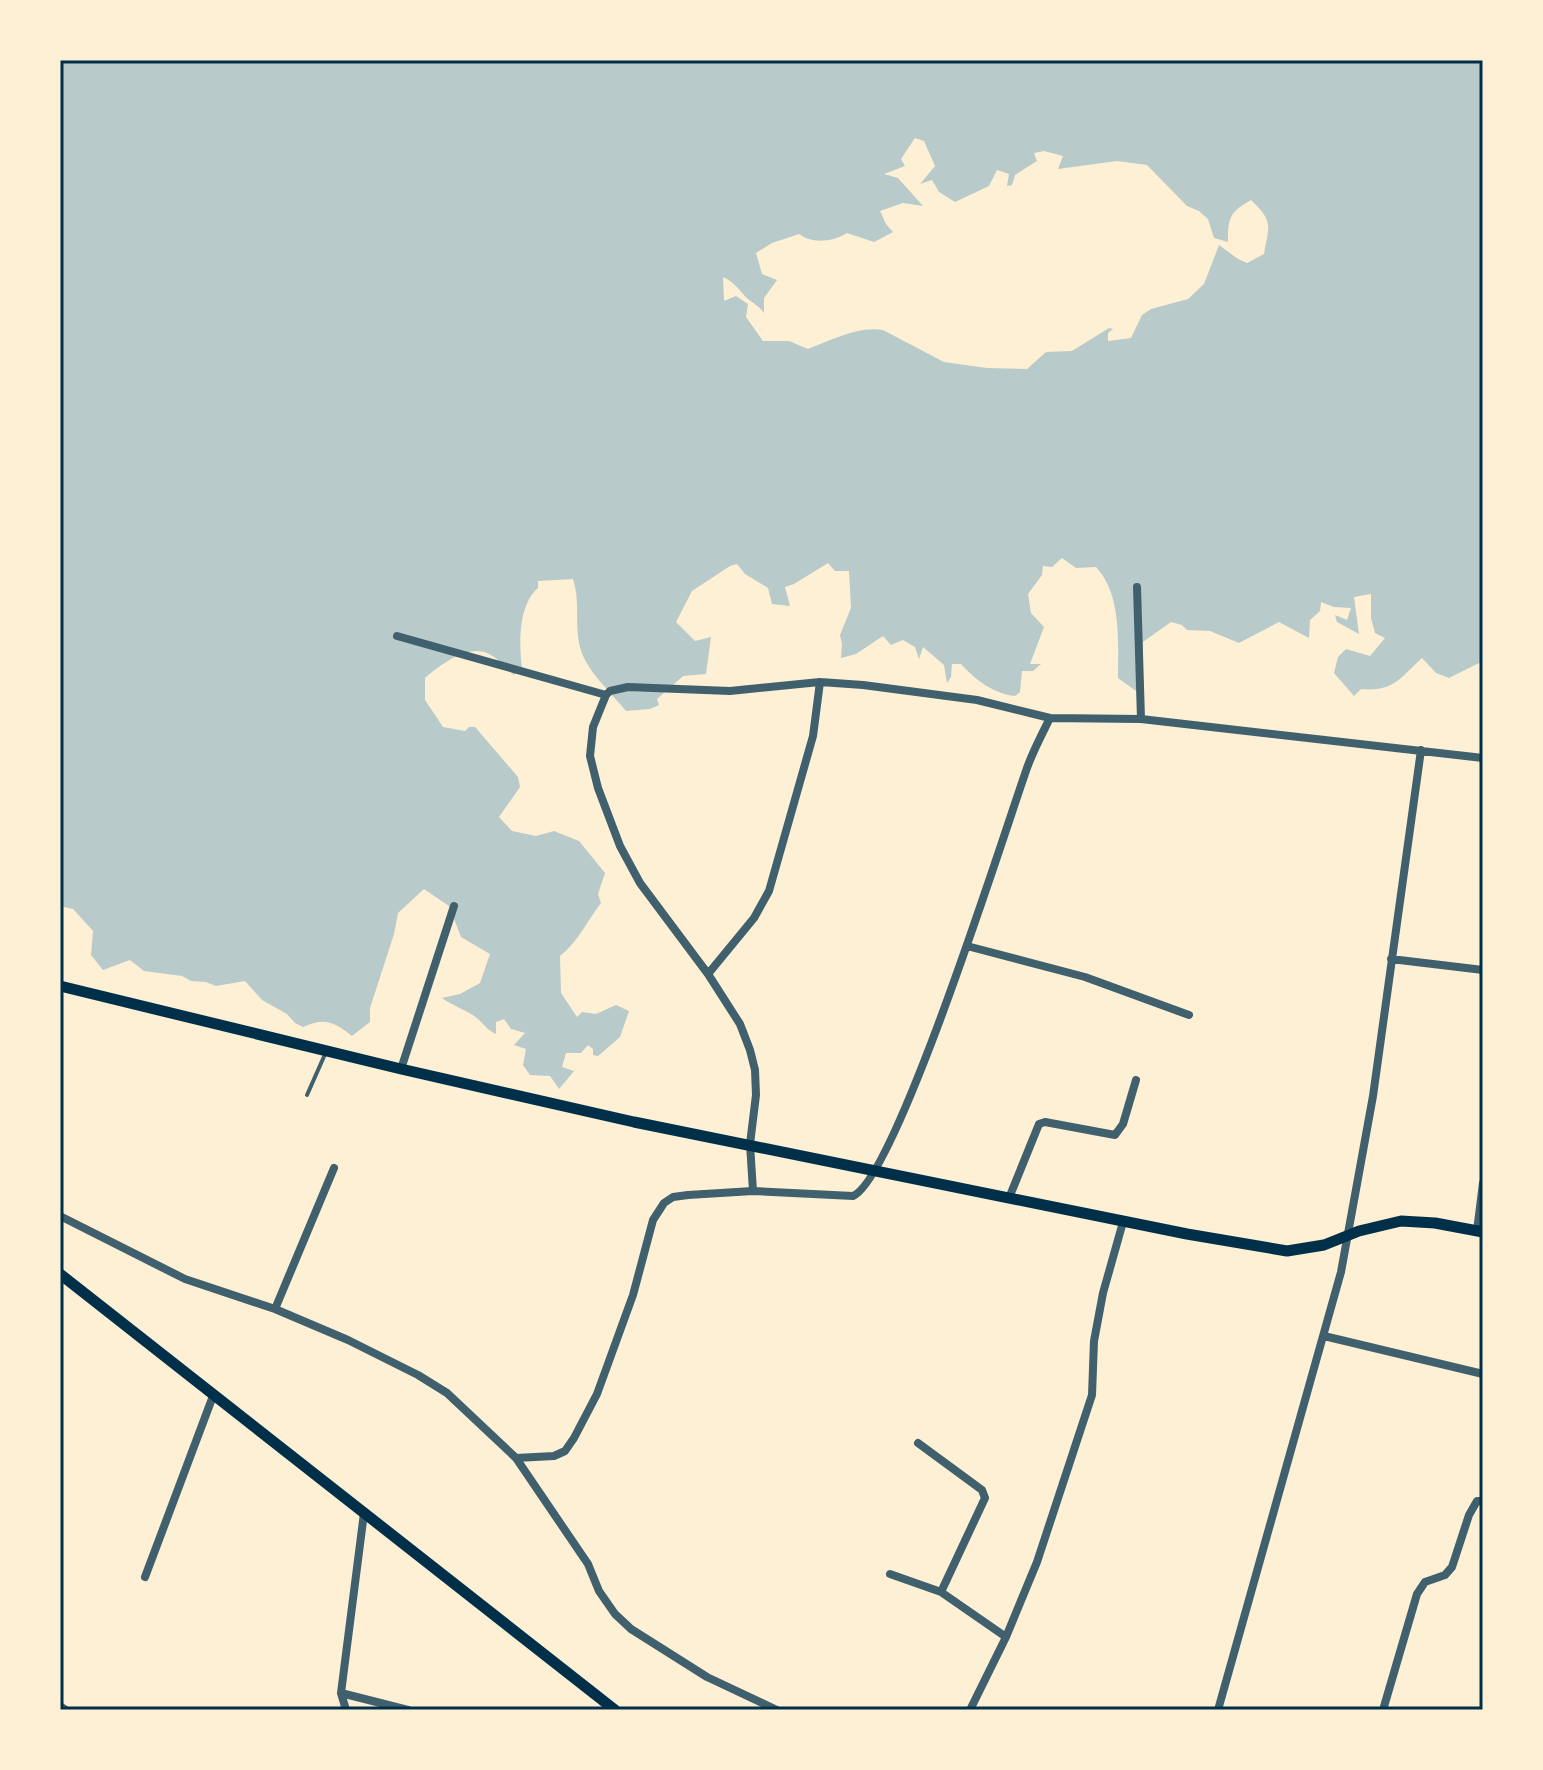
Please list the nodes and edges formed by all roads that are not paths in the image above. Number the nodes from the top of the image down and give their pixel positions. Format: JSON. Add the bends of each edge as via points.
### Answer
{"nodes":[{"id":1,"x":1137,"y":587,"type":"dead end"},
{"id":2,"x":397,"y":636,"type":"dead end"},
{"id":3,"x":820,"y":682,"type":"junction"},
{"id":4,"x":606,"y":695,"type":"junction"},
{"id":5,"x":1050,"y":718,"type":"junction"},
{"id":6,"x":1141,"y":719,"type":"junction"},
{"id":7,"x":1421,"y":750,"type":"junction"},
{"id":8,"x":1483,"y":758,"type":"edge"},
{"id":9,"x":454,"y":906,"type":"dead end"},
{"id":10,"x":967,"y":946,"type":"junction"},
{"id":11,"x":1391,"y":959,"type":"junction"},
{"id":12,"x":1483,"y":970,"type":"edge"},
{"id":13,"x":708,"y":974,"type":"junction"},
{"id":14,"x":60,"y":986,"type":"edge"},
{"id":15,"x":1189,"y":1015,"type":"dead end"},
{"id":16,"x":327,"y":1050,"type":"junction"},
{"id":17,"x":401,"y":1069,"type":"junction"},
{"id":18,"x":1136,"y":1080,"type":"dead end"},
{"id":19,"x":307,"y":1095,"type":"dead end"},
{"id":20,"x":750,"y":1144,"type":"junction"},
{"id":21,"x":334,"y":1168,"type":"dead end"},
{"id":22,"x":877,"y":1170,"type":"junction"},
{"id":23,"x":1483,"y":1183,"type":"edge"},
{"id":24,"x":753,"y":1191,"type":"junction"},
{"id":25,"x":1009,"y":1198,"type":"junction"},
{"id":26,"x":60,"y":1216,"type":"edge"},
{"id":27,"x":1123,"y":1222,"type":"junction"},
{"id":28,"x":1480,"y":1232,"type":"edge"},
{"id":29,"x":1348,"y":1235,"type":"junction"},
{"id":30,"x":60,"y":1274,"type":"edge"},
{"id":31,"x":275,"y":1309,"type":"junction"},
{"id":32,"x":1324,"y":1336,"type":"junction"},
{"id":33,"x":1483,"y":1374,"type":"edge"},
{"id":34,"x":213,"y":1396,"type":"junction"},
{"id":35,"x":918,"y":1443,"type":"dead end"},
{"id":36,"x":516,"y":1458,"type":"junction"},
{"id":37,"x":1483,"y":1501,"type":"edge"},
{"id":38,"x":364,"y":1513,"type":"junction"},
{"id":39,"x":890,"y":1574,"type":"dead end"},
{"id":40,"x":145,"y":1577,"type":"dead end"},
{"id":41,"x":941,"y":1592,"type":"junction"},
{"id":42,"x":1006,"y":1637,"type":"junction"},
{"id":43,"x":341,"y":1693,"type":"junction"},
{"id":44,"x":60,"y":1706,"type":"edge"},
{"id":45,"x":762,"y":1706,"type":"edge"},
{"id":46,"x":66,"y":1710,"type":"edge"},
{"id":47,"x":346,"y":1710,"type":"edge"},
{"id":48,"x":408,"y":1710,"type":"edge"},
{"id":49,"x":615,"y":1710,"type":"edge"},
{"id":50,"x":777,"y":1710,"type":"edge"},
{"id":51,"x":970,"y":1710,"type":"edge"},
{"id":52,"x":1218,"y":1710,"type":"edge"},
{"id":53,"x":1383,"y":1710,"type":"edge"}],
"edges":[{"from":1,"to":6,"type":"street"},
{"from":2,"to":4,"type":"street"},
{"from":3,"to":4,"type":"street","via":[[730,691],[628,687]]},
{"from":3,"to":5,"type":"street","via":[[977,700]]},
{"from":3,"to":13,"type":"street","via":[[813,736],[769,891]]},
{"from":4,"to":13,"type":"street","via":[[593,727],[590,756],[604,806],[640,883]]},
{"from":5,"to":6,"type":"street"},
{"from":5,"to":10,"type":"street","via":[[1028,763]]},
{"from":6,"to":7,"type":"street"},
{"from":7,"to":8,"type":"street"},
{"from":7,"to":11,"type":"street"},
{"from":9,"to":17,"type":"street"},
{"from":10,"to":15,"type":"street","via":[[1085,977]]},
{"from":10,"to":22,"type":"street"},
{"from":11,"to":12,"type":"street"},
{"from":11,"to":29,"type":"street"},
{"from":13,"to":20,"type":"street","via":[[740,1024],[755,1070]]},
{"from":14,"to":16,"type":"main road"},
{"from":16,"to":17,"type":"main road"},
{"from":16,"to":19,"type":"lane"},
{"from":17,"to":20,"type":"main road"},
{"from":18,"to":25,"type":"street","via":[[1115,1135],[1039,1124]]},
{"from":20,"to":22,"type":"main road"},
{"from":20,"to":24,"type":"street"},
{"from":21,"to":31,"type":"street"},
{"from":22,"to":24,"type":"street","via":[[853,1196]]},
{"from":22,"to":25,"type":"main road"},
{"from":23,"to":28,"type":"street"},
{"from":24,"to":36,"type":"street","via":[[673,1197],[657,1210],[597,1394],[574,1438],[554,1456]]},
{"from":25,"to":27,"type":"main road"},
{"from":26,"to":31,"type":"street","via":[[185,1279]]},
{"from":27,"to":29,"type":"main road","via":[[1287,1251]]},
{"from":27,"to":42,"type":"street","via":[[1094,1341],[1092,1395],[1037,1562]]},
{"from":28,"to":29,"type":"main road","via":[[1401,1221]]},
{"from":29,"to":32,"type":"street"},
{"from":30,"to":34,"type":"main road"},
{"from":31,"to":36,"type":"street","via":[[418,1375],[447,1393]]},
{"from":32,"to":33,"type":"street"},
{"from":32,"to":52,"type":"street"},
{"from":34,"to":38,"type":"main road"},
{"from":34,"to":40,"type":"street"},
{"from":35,"to":41,"type":"street","via":[[982,1490],[985,1498]]},
{"from":36,"to":45,"type":"street","via":[[567,1530],[615,1614],[672,1656]]},
{"from":37,"to":53,"type":"street","via":[[1477,1501],[1469,1515],[1452,1567],[1425,1582],[1417,1594]]},
{"from":38,"to":43,"type":"street"},
{"from":38,"to":49,"type":"main road"},
{"from":39,"to":41,"type":"street"},
{"from":41,"to":42,"type":"street"},
{"from":42,"to":51,"type":"street"},
{"from":43,"to":47,"type":"street"},
{"from":43,"to":48,"type":"street"},
{"from":44,"to":46,"type":"street"},
{"from":45,"to":50,"type":"street"}]}
